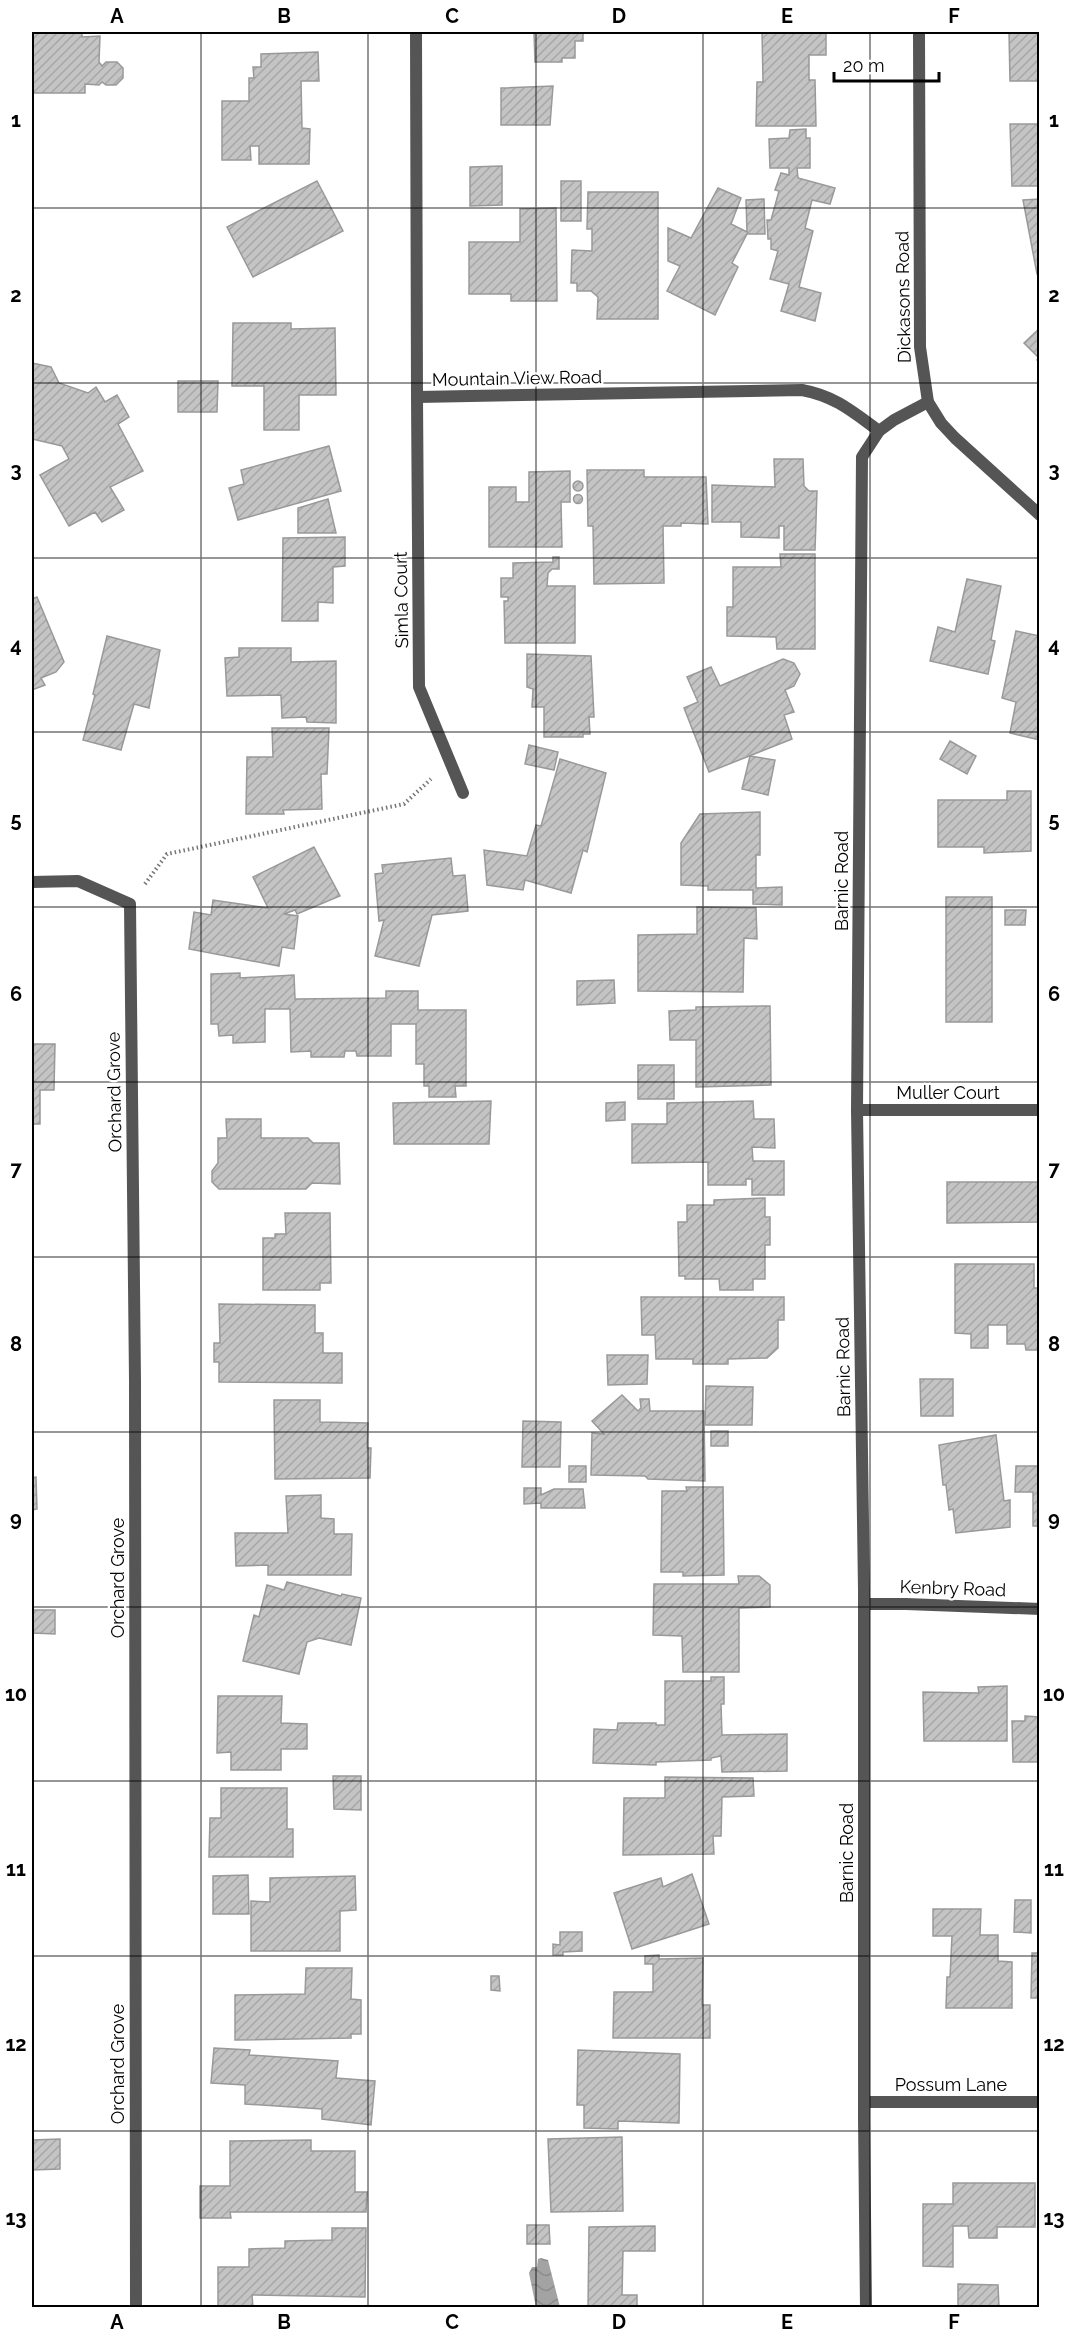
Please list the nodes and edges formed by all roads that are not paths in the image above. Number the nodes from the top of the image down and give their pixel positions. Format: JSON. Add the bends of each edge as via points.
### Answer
{"nodes":[{"id":1,"x":416,"y":32,"type":"edge"},
{"id":2,"x":919,"y":32,"type":"edge"},
{"id":3,"x":417,"y":398,"type":"junction"},
{"id":4,"x":928,"y":402,"type":"junction"},
{"id":5,"x":879,"y":431,"type":"junction"},
{"id":6,"x":1040,"y":515,"type":"edge"},
{"id":7,"x":463,"y":793,"type":"dead end"},
{"id":8,"x":32,"y":882,"type":"edge"},
{"id":9,"x":857,"y":1110,"type":"junction"},
{"id":10,"x":1040,"y":1110,"type":"edge"},
{"id":11,"x":864,"y":1604,"type":"junction"},
{"id":12,"x":1040,"y":1609,"type":"edge"},
{"id":13,"x":1040,"y":2102,"type":"edge"},
{"id":14,"x":864,"y":2103,"type":"junction"},
{"id":15,"x":136,"y":2307,"type":"edge"},
{"id":16,"x":866,"y":2307,"type":"edge"}],
"edges":[{"from":1,"to":3,"type":"street","name":"Mountain View Road"},
{"from":2,"to":4,"type":"street","name":"Dickasons Road","via":[[920,347]]},
{"from":3,"to":5,"type":"street","name":"Mountain View Road","via":[[802,390],[822,394]]},
{"from":3,"to":7,"type":"street","name":"Simla Court","via":[[419,687]]},
{"from":4,"to":5,"type":"street"},
{"from":4,"to":6,"type":"street","name":"Dickasons Road","via":[[955,438]]},
{"from":5,"to":9,"type":"street","name":"Barnic Road","via":[[862,458]]},
{"from":8,"to":15,"type":"street","name":"Orchard Grove","via":[[78,881],[130,904]]},
{"from":9,"to":10,"type":"street","name":"Muller Court"},
{"from":9,"to":11,"type":"street","name":"Barnic Road"},
{"from":11,"to":12,"type":"street","name":"Kenbry Road"},
{"from":11,"to":14,"type":"street","name":"Barnic Road"},
{"from":13,"to":14,"type":"street","name":"Possum Lane"},
{"from":14,"to":16,"type":"street","name":"Barnic Road"}]}
